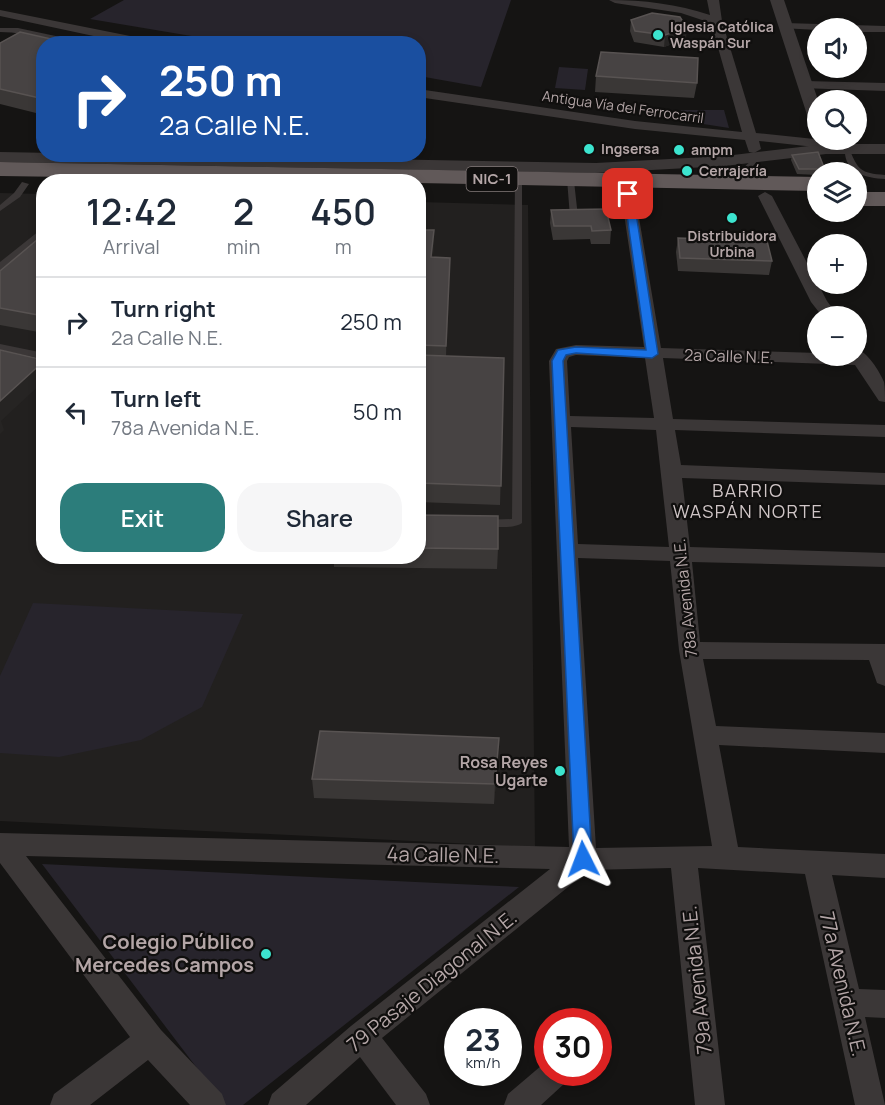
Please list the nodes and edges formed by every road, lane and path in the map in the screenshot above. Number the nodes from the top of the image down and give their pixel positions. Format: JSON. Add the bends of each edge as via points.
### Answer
{"nodes":[{"id":1,"x":615,"y":0,"type":"edge"},
{"id":2,"x":777,"y":0,"type":"edge"},
{"id":3,"x":713,"y":2,"type":"edge"},
{"id":4,"x":683,"y":10,"type":"junction"},
{"id":5,"x":0,"y":12,"type":"edge"},
{"id":6,"x":716,"y":21,"type":"junction"},
{"id":7,"x":785,"y":26,"type":"junction"},
{"id":8,"x":885,"y":29,"type":"edge"},
{"id":9,"x":0,"y":30,"type":"edge"},
{"id":10,"x":49,"y":36,"type":"edge"},
{"id":11,"x":112,"y":36,"type":"edge"},
{"id":12,"x":805,"y":85,"type":"junction"},
{"id":13,"x":885,"y":87,"type":"edge"},
{"id":14,"x":807,"y":91,"type":"edge"},
{"id":15,"x":426,"y":94,"type":"edge"},
{"id":16,"x":750,"y":138,"type":"junction"},
{"id":17,"x":807,"y":143,"type":"edge"},
{"id":18,"x":807,"y":148,"type":"edge"},
{"id":19,"x":867,"y":148,"type":"edge"},
{"id":20,"x":885,"y":148,"type":"edge"},
{"id":21,"x":847,"y":150,"type":"edge"},
{"id":22,"x":0,"y":157,"type":"edge"},
{"id":23,"x":36,"y":158,"type":"edge"},
{"id":24,"x":758,"y":158,"type":"junction"},
{"id":25,"x":426,"y":161,"type":"edge"},
{"id":26,"x":149,"y":162,"type":"edge"},
{"id":27,"x":0,"y":169,"type":"edge"},
{"id":28,"x":74,"y":174,"type":"edge"},
{"id":29,"x":36,"y":177,"type":"edge"},
{"id":30,"x":885,"y":177,"type":"edge"},
{"id":31,"x":36,"y":180,"type":"edge"},
{"id":32,"x":606,"y":181,"type":"junction"},
{"id":33,"x":0,"y":183,"type":"edge"},
{"id":34,"x":36,"y":183,"type":"edge"},
{"id":35,"x":426,"y":184,"type":"edge"},
{"id":36,"x":807,"y":184,"type":"edge"},
{"id":37,"x":867,"y":185,"type":"edge"},
{"id":38,"x":519,"y":186,"type":"junction"},
{"id":39,"x":885,"y":186,"type":"edge"},
{"id":40,"x":570,"y":187,"type":"junction"},
{"id":41,"x":426,"y":190,"type":"edge"},
{"id":42,"x":628,"y":194,"type":"junction"},
{"id":43,"x":765,"y":196,"type":"junction"},
{"id":44,"x":807,"y":198,"type":"edge"},
{"id":45,"x":867,"y":199,"type":"edge"},
{"id":46,"x":885,"y":200,"type":"edge"},
{"id":47,"x":0,"y":209,"type":"edge"},
{"id":48,"x":574,"y":217,"type":"edge"},
{"id":49,"x":36,"y":241,"type":"edge"},
{"id":50,"x":0,"y":270,"type":"edge"},
{"id":51,"x":822,"y":306,"type":"edge"},
{"id":52,"x":0,"y":347,"type":"edge"},
{"id":53,"x":36,"y":354,"type":"edge"},
{"id":54,"x":652,"y":354,"type":"junction"},
{"id":55,"x":807,"y":356,"type":"edge"},
{"id":56,"x":865,"y":366,"type":"edge"},
{"id":57,"x":885,"y":397,"type":"edge"},
{"id":58,"x":561,"y":420,"type":"junction"},
{"id":59,"x":665,"y":422,"type":"junction"},
{"id":60,"x":885,"y":431,"type":"edge"},
{"id":61,"x":672,"y":471,"type":"junction"},
{"id":62,"x":885,"y":478,"type":"edge"},
{"id":63,"x":473,"y":522,"type":"edge"},
{"id":64,"x":566,"y":551,"type":"junction"},
{"id":65,"x":680,"y":553,"type":"junction"},
{"id":66,"x":885,"y":560,"type":"edge"},
{"id":67,"x":690,"y":650,"type":"junction"},
{"id":68,"x":881,"y":652,"type":"edge"},
{"id":69,"x":885,"y":677,"type":"edge"},
{"id":70,"x":704,"y":735,"type":"junction"},
{"id":71,"x":885,"y":743,"type":"edge"},
{"id":72,"x":0,"y":844,"type":"edge"},
{"id":73,"x":684,"y":856,"type":"junction"},
{"id":74,"x":727,"y":858,"type":"junction"},
{"id":75,"x":583,"y":859,"type":"junction"},
{"id":76,"x":816,"y":862,"type":"junction"},
{"id":77,"x":885,"y":866,"type":"edge"},
{"id":78,"x":846,"y":1002,"type":"junction"},
{"id":79,"x":885,"y":1004,"type":"edge"},
{"id":80,"x":362,"y":1036,"type":"junction"},
{"id":81,"x":150,"y":1040,"type":"junction"},
{"id":82,"x":539,"y":1086,"type":"edge"},
{"id":83,"x":65,"y":1105,"type":"edge"},
{"id":84,"x":211,"y":1105,"type":"edge"},
{"id":85,"x":283,"y":1105,"type":"edge"},
{"id":86,"x":415,"y":1105,"type":"edge"},
{"id":87,"x":519,"y":1105,"type":"edge"},
{"id":88,"x":710,"y":1105,"type":"edge"},
{"id":89,"x":870,"y":1105,"type":"edge"}],
"edges":[{"from":1,"to":4,"type":"street"},
{"from":2,"to":7,"type":"street"},
{"from":3,"to":4,"type":"street"},
{"from":3,"to":6,"type":"street"},
{"from":4,"to":6,"type":"street"},
{"from":5,"to":11,"type":"street"},
{"from":6,"to":16,"type":"street"},
{"from":7,"to":8,"type":"street"},
{"from":7,"to":12,"type":"street"},
{"from":9,"to":10,"type":"lane"},
{"from":12,"to":13,"type":"street"},
{"from":12,"to":14,"type":"street"},
{"from":15,"to":16,"type":"street","name":"Antigua Vía del Ferrocarril"},
{"from":16,"to":17,"type":"street","name":"Antigua Vía del Ferrocarril"},
{"from":16,"to":24,"type":"street"},
{"from":18,"to":24,"type":"street"},
{"from":19,"to":20,"type":"street"},
{"from":21,"to":30,"type":"lane","via":[[856,170]]},
{"from":22,"to":23,"type":"street"},
{"from":24,"to":25,"type":"street","via":[[596,168]]},
{"from":24,"to":32,"type":"lane","via":[[742,174]]},
{"from":26,"to":28,"type":"highway"},
{"from":27,"to":29,"type":"highway","number":"NIC-1"},
{"from":31,"to":33,"type":"highway","number":"NIC-1"},
{"from":32,"to":36,"type":"highway","number":"NIC-1"},
{"from":32,"to":40,"type":"highway","number":"NIC-1"},
{"from":34,"to":47,"type":"lane"},
{"from":35,"to":38,"type":"highway","number":"NIC-1"},
{"from":37,"to":39,"type":"highway"},
{"from":38,"to":40,"type":"highway","number":"NIC-1"},
{"from":38,"to":41,"type":"highway","number":"NIC-1"},
{"from":38,"to":63,"type":"lane","via":[[512,371],[517,523]]},
{"from":40,"to":42,"type":"highway","number":"NIC-1"},
{"from":40,"to":48,"type":"lane"},
{"from":42,"to":43,"type":"highway","number":"NIC-1"},
{"from":42,"to":54,"type":"street","name":"78a Avenida N.E."},
{"from":43,"to":44,"type":"highway","number":"NIC-1"},
{"from":43,"to":51,"type":"street"},
{"from":45,"to":46,"type":"highway"},
{"from":49,"to":50,"type":"street"},
{"from":52,"to":53,"type":"lane"},
{"from":54,"to":55,"type":"street","name":"2a Calle N.E."},
{"from":54,"to":58,"type":"street","name":"2a Calle N.E.","via":[[576,350],[562,353],[558,361]]},
{"from":54,"to":59,"type":"street","name":"78a Avenida N.E."},
{"from":56,"to":57,"type":"street"},
{"from":58,"to":59,"type":"street"},
{"from":58,"to":64,"type":"street"},
{"from":59,"to":60,"type":"street"},
{"from":59,"to":61,"type":"street","name":"78a Avenida N.E."},
{"from":61,"to":62,"type":"street"},
{"from":61,"to":65,"type":"street","name":"78a Avenida N.E."},
{"from":64,"to":65,"type":"street"},
{"from":64,"to":75,"type":"street"},
{"from":65,"to":66,"type":"street"},
{"from":65,"to":67,"type":"street","name":"78a Avenida N.E."},
{"from":67,"to":68,"type":"street"},
{"from":67,"to":70,"type":"street","name":"78a Avenida N.E."},
{"from":68,"to":69,"type":"street"},
{"from":70,"to":71,"type":"street"},
{"from":70,"to":74,"type":"street","name":"78a Avenida N.E."},
{"from":72,"to":75,"type":"street","name":"4a Calle N.E."},
{"from":72,"to":81,"type":"street"},
{"from":73,"to":74,"type":"street","name":"4a Calle N.E."},
{"from":73,"to":75,"type":"street","name":"4a Calle N.E."},
{"from":73,"to":88,"type":"street","name":"79a Avenida N.E."},
{"from":74,"to":76,"type":"street","name":"4a Calle N.E."},
{"from":75,"to":80,"type":"street","name":"79 Pasaje Diagonal N.E."},
{"from":76,"to":77,"type":"street","name":"4a Calle N.E."},
{"from":76,"to":78,"type":"street","name":"77a Avenida N.E."},
{"from":78,"to":79,"type":"street"},
{"from":78,"to":89,"type":"street","name":"77a Avenida N.E."},
{"from":80,"to":85,"type":"street","name":"79 Pasaje Diagonal N.E."},
{"from":80,"to":86,"type":"street"},
{"from":81,"to":83,"type":"street"},
{"from":81,"to":84,"type":"street"},
{"from":82,"to":87,"type":"street"}]}
